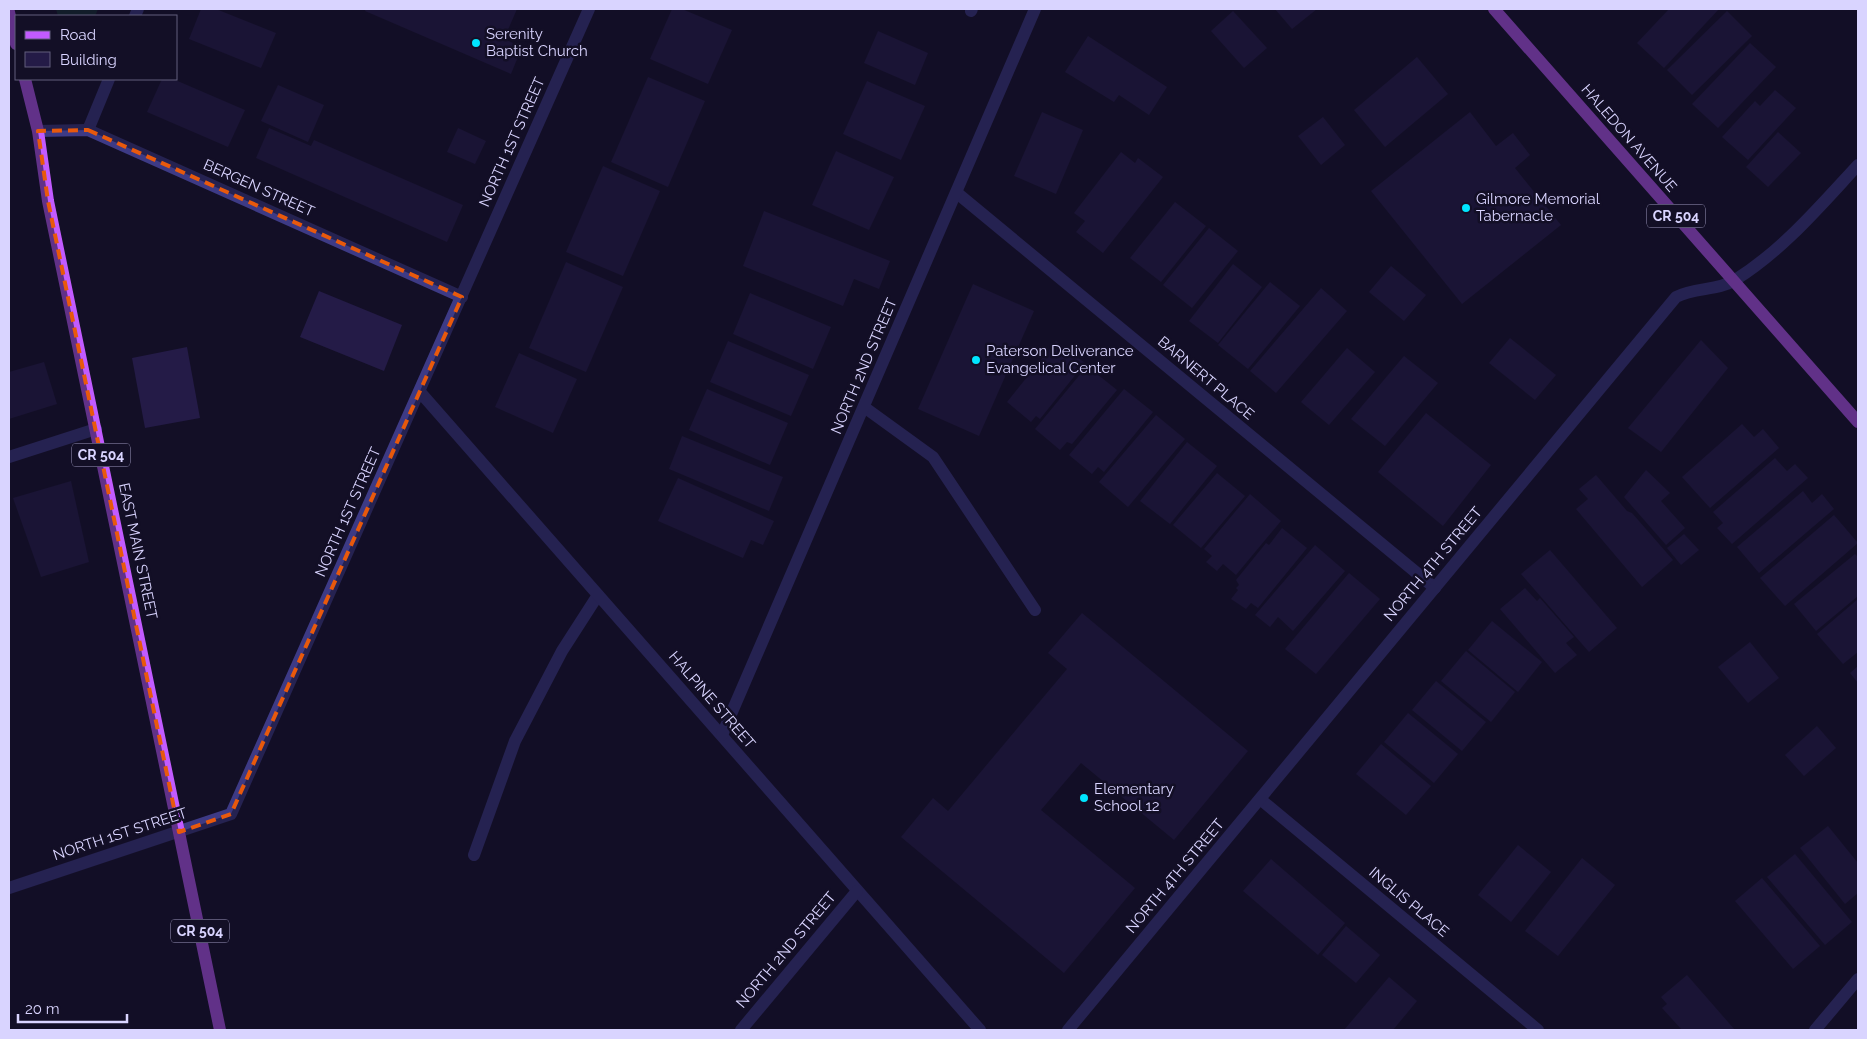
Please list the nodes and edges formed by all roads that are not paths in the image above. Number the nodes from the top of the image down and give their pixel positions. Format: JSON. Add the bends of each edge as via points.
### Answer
{"nodes":[{"id":1,"x":589,"y":9,"type":"edge"},
{"id":2,"x":1035,"y":9,"type":"edge"},
{"id":3,"x":1494,"y":9,"type":"edge"},
{"id":4,"x":9,"y":19,"type":"edge"},
{"id":5,"x":15,"y":40,"type":"edge"},
{"id":6,"x":25,"y":80,"type":"edge"},
{"id":7,"x":109,"y":80,"type":"edge"},
{"id":8,"x":88,"y":130,"type":"junction"},
{"id":9,"x":38,"y":131,"type":"junction"},
{"id":10,"x":1858,"y":165,"type":"edge"},
{"id":11,"x":957,"y":193,"type":"junction"},
{"id":12,"x":1733,"y":282,"type":"junction"},
{"id":13,"x":462,"y":297,"type":"junction"},
{"id":14,"x":420,"y":392,"type":"junction"},
{"id":15,"x":864,"y":407,"type":"junction"},
{"id":16,"x":1858,"y":422,"type":"edge"},
{"id":17,"x":96,"y":429,"type":"junction"},
{"id":18,"x":9,"y":457,"type":"edge"},
{"id":19,"x":1435,"y":588,"type":"junction"},
{"id":20,"x":598,"y":595,"type":"junction"},
{"id":21,"x":1035,"y":610,"type":"dead end"},
{"id":22,"x":722,"y":735,"type":"junction"},
{"id":23,"x":1260,"y":799,"type":"junction"},
{"id":24,"x":180,"y":832,"type":"junction"},
{"id":25,"x":474,"y":855,"type":"dead end"},
{"id":26,"x":9,"y":888,"type":"edge"},
{"id":27,"x":857,"y":890,"type":"junction"},
{"id":28,"x":1858,"y":979,"type":"edge"},
{"id":29,"x":220,"y":1030,"type":"edge"},
{"id":30,"x":740,"y":1030,"type":"edge"},
{"id":31,"x":980,"y":1030,"type":"edge"},
{"id":32,"x":1068,"y":1030,"type":"edge"},
{"id":33,"x":1538,"y":1030,"type":"edge"},
{"id":34,"x":1815,"y":1030,"type":"edge"}],
"edges":[{"from":1,"to":13,"type":"street","name":"NORTH 1ST STREET"},
{"from":2,"to":11,"type":"street","name":"NORTH 2ND STREET"},
{"from":3,"to":12,"type":"main road","name":"HALEDON AVENUE","number":"CR 504"},
{"from":4,"to":5,"type":"main road"},
{"from":6,"to":9,"type":"main road","name":"EAST MAIN STREET","number":"CR 504"},
{"from":7,"to":8,"type":"street"},
{"from":8,"to":9,"type":"street","name":"BERGEN STREET"},
{"from":8,"to":13,"type":"street","name":"BERGEN STREET"},
{"from":9,"to":17,"type":"main road","name":"EAST MAIN STREET","number":"CR 504","via":[[48,201]]},
{"from":10,"to":12,"type":"street","name":"NORTH 4TH STREET","via":[[1788,241]]},
{"from":11,"to":15,"type":"street","name":"NORTH 2ND STREET"},
{"from":11,"to":19,"type":"street","name":"BARNERT PLACE"},
{"from":12,"to":16,"type":"main road","name":"HALEDON AVENUE","number":"CR 504"},
{"from":12,"to":19,"type":"street","name":"NORTH 4TH STREET","via":[[1676,297]]},
{"from":13,"to":14,"type":"street","name":"NORTH 1ST STREET"},
{"from":14,"to":20,"type":"street","name":"HALPINE STREET"},
{"from":14,"to":24,"type":"street","name":"NORTH 1ST STREET","via":[[232,814]]},
{"from":15,"to":21,"type":"street","via":[[933,457]]},
{"from":15,"to":22,"type":"street","name":"NORTH 2ND STREET"},
{"from":17,"to":18,"type":"street"},
{"from":17,"to":24,"type":"main road","name":"EAST MAIN STREET","number":"CR 504"},
{"from":19,"to":23,"type":"street","name":"NORTH 4TH STREET"},
{"from":20,"to":22,"type":"street","name":"HALPINE STREET"},
{"from":20,"to":25,"type":"street","via":[[562,650],[515,741]]},
{"from":22,"to":27,"type":"street","name":"HALPINE STREET"},
{"from":23,"to":32,"type":"street","name":"NORTH 4TH STREET"},
{"from":23,"to":33,"type":"street","name":"INGLIS PLACE"},
{"from":24,"to":26,"type":"street","name":"NORTH 1ST STREET"},
{"from":24,"to":29,"type":"main road","name":"EAST MAIN STREET","number":"CR 504"},
{"from":27,"to":30,"type":"street","name":"NORTH 2ND STREET"},
{"from":27,"to":31,"type":"street","name":"HALPINE STREET"},
{"from":28,"to":34,"type":"street"}]}
